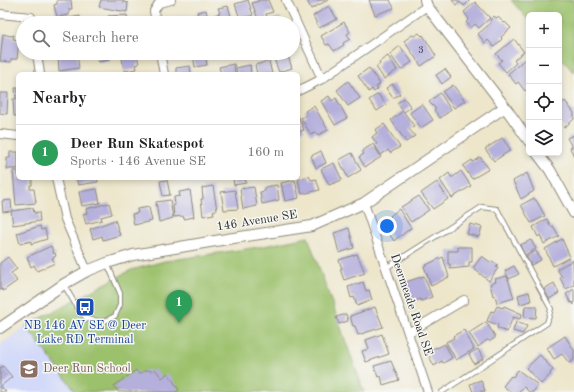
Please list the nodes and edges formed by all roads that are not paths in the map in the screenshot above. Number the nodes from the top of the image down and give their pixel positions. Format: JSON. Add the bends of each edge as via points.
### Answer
{"nodes":[{"id":1,"x":171,"y":0,"type":"edge"},
{"id":2,"x":286,"y":0,"type":"edge"},
{"id":3,"x":426,"y":3,"type":"edge"},
{"id":4,"x":0,"y":14,"type":"edge"},
{"id":5,"x":21,"y":16,"type":"edge"},
{"id":6,"x":155,"y":16,"type":"edge"},
{"id":7,"x":293,"y":16,"type":"edge"},
{"id":8,"x":300,"y":30,"type":"edge"},
{"id":9,"x":38,"y":60,"type":"edge"},
{"id":10,"x":161,"y":60,"type":"edge"},
{"id":11,"x":40,"y":72,"type":"edge"},
{"id":12,"x":164,"y":72,"type":"edge"},
{"id":13,"x":322,"y":78,"type":"junction"},
{"id":14,"x":300,"y":91,"type":"edge"},
{"id":15,"x":505,"y":107,"type":"junction"},
{"id":16,"x":0,"y":134,"type":"edge"},
{"id":17,"x":16,"y":136,"type":"edge"},
{"id":18,"x":526,"y":137,"type":"edge"},
{"id":19,"x":540,"y":156,"type":"edge"},
{"id":20,"x":56,"y":180,"type":"edge"},
{"id":21,"x":364,"y":203,"type":"junction"},
{"id":22,"x":574,"y":213,"type":"edge"},
{"id":23,"x":107,"y":262,"type":"junction"},
{"id":24,"x":386,"y":269,"type":"junction"},
{"id":25,"x":86,"y":271,"type":"junction"},
{"id":26,"x":64,"y":284,"type":"junction"},
{"id":27,"x":464,"y":300,"type":"dead end"},
{"id":28,"x":0,"y":328,"type":"edge"},
{"id":29,"x":408,"y":333,"type":"junction"},
{"id":30,"x":428,"y":392,"type":"edge"},
{"id":31,"x":442,"y":392,"type":"edge"}],
"edges":[{"from":1,"to":6,"type":"street","via":[[159,3],[154,10]]},
{"from":2,"to":7,"type":"street"},
{"from":3,"to":13,"type":"street"},
{"from":3,"to":15,"type":"street"},
{"from":4,"to":5,"type":"street"},
{"from":8,"to":13,"type":"street"},
{"from":9,"to":11,"type":"street"},
{"from":10,"to":12,"type":"street"},
{"from":13,"to":14,"type":"street"},
{"from":15,"to":18,"type":"street"},
{"from":15,"to":21,"type":"street","name":"146 Avenue SE"},
{"from":16,"to":17,"type":"street"},
{"from":19,"to":22,"type":"street"},
{"from":20,"to":25,"type":"street","via":[[66,219]]},
{"from":21,"to":23,"type":"street","name":"146 Avenue SE","via":[[312,226],[133,255]]},
{"from":21,"to":24,"type":"street","name":"Deermeade Road SE"},
{"from":23,"to":25,"type":"street","name":"146 Avenue SE"},
{"from":23,"to":26,"type":"lane","via":[[120,293],[120,305],[115,316],[103,322],[87,319],[77,308]]},
{"from":24,"to":29,"type":"street","name":"Deermeade Road SE"},
{"from":24,"to":31,"type":"lane","via":[[482,207],[497,209],[551,310],[547,323]]},
{"from":25,"to":26,"type":"street","name":"146 Avenue SE"},
{"from":26,"to":28,"type":"street","name":"146 Avenue SE"},
{"from":27,"to":29,"type":"street"},
{"from":29,"to":30,"type":"street","name":"Deermeade Road SE"}]}
